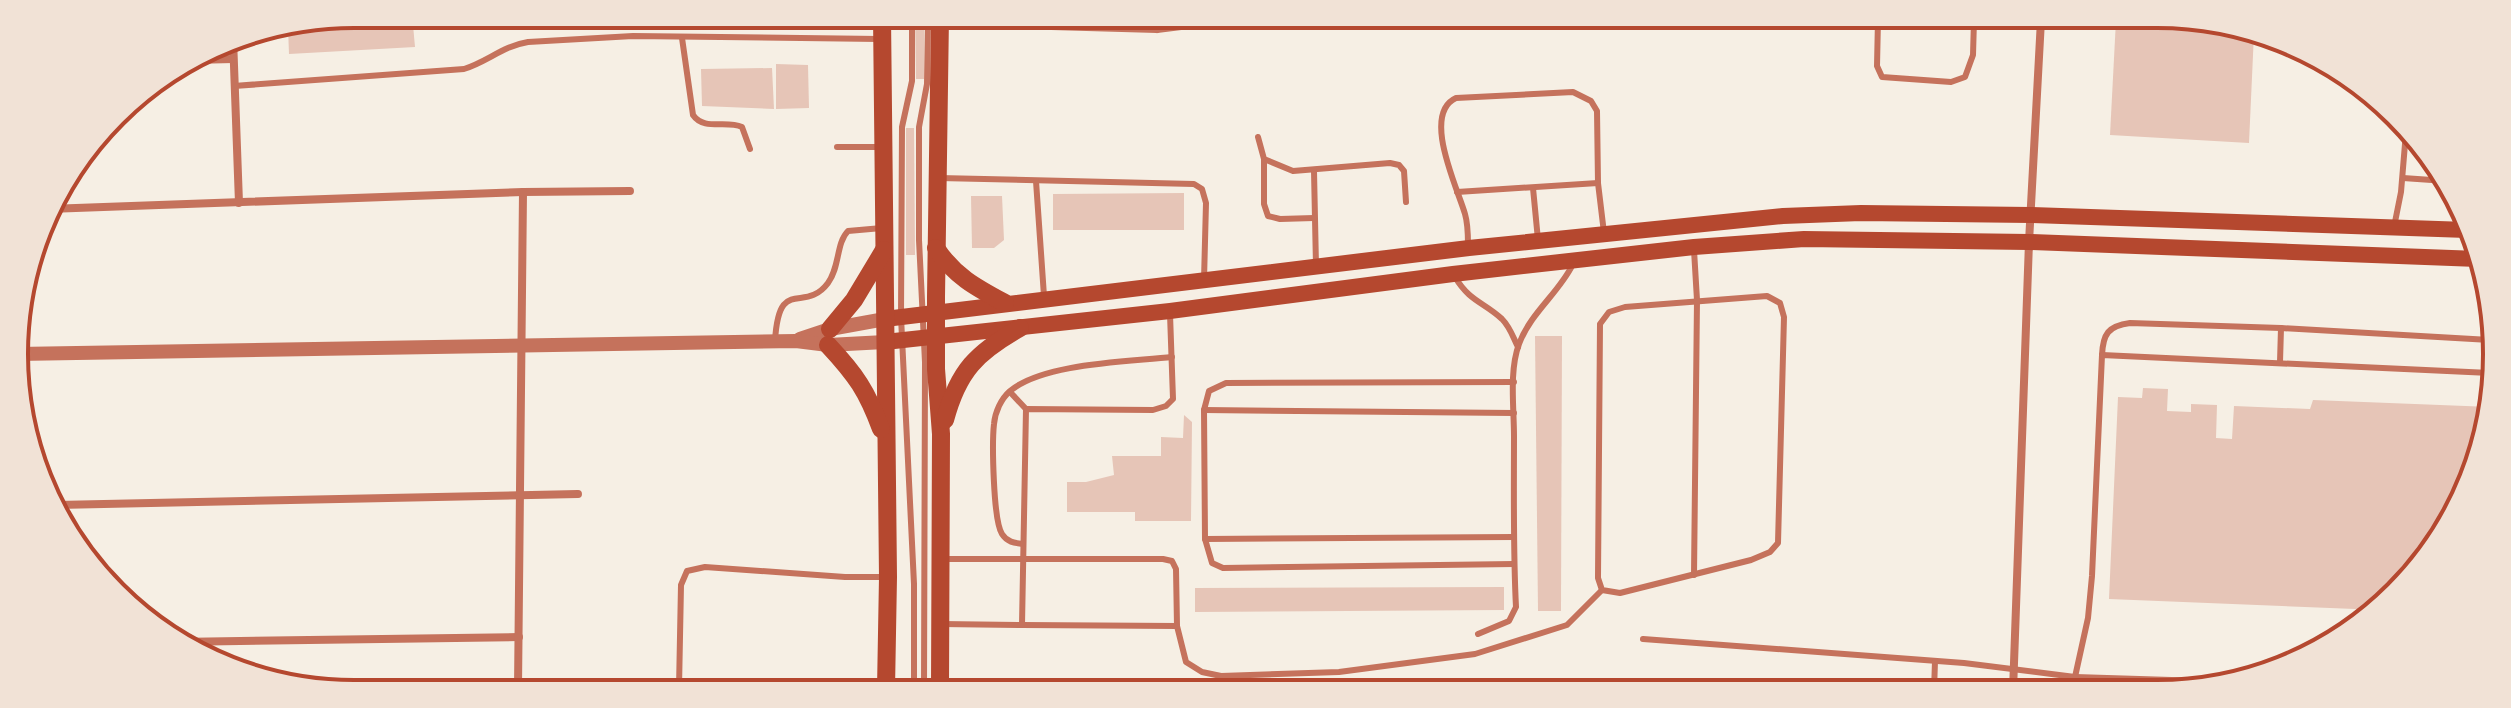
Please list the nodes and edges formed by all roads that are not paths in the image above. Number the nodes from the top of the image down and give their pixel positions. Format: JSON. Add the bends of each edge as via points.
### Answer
{"nodes":[{"id":1,"x":882,"y":28,"type":"edge"},
{"id":2,"x":912,"y":28,"type":"edge"},
{"id":3,"x":935,"y":28,"type":"edge"},
{"id":4,"x":936,"y":28,"type":"edge"},
{"id":5,"x":1137,"y":28,"type":"edge"},
{"id":6,"x":1165,"y":28,"type":"edge"},
{"id":7,"x":1878,"y":28,"type":"edge"},
{"id":8,"x":1973,"y":28,"type":"edge"},
{"id":9,"x":2041,"y":28,"type":"edge"},
{"id":10,"x":1157,"y":29,"type":"joint"},
{"id":11,"x":682,"y":38,"type":"junction"},
{"id":12,"x":882,"y":39,"type":"junction"},
{"id":13,"x":233,"y":51,"type":"edge"},
{"id":14,"x":215,"y":59,"type":"edge"},
{"id":15,"x":233,"y":59,"type":"junction"},
{"id":16,"x":234,"y":86,"type":"junction"},
{"id":17,"x":1258,"y":137,"type":"dead end"},
{"id":18,"x":2405,"y":143,"type":"edge"},
{"id":19,"x":837,"y":147,"type":"dead end"},
{"id":20,"x":884,"y":147,"type":"junction"},
{"id":21,"x":750,"y":149,"type":"dead end"},
{"id":22,"x":1264,"y":159,"type":"junction"},
{"id":23,"x":1314,"y":171,"type":"junction"},
{"id":24,"x":937,"y":178,"type":"junction"},
{"id":25,"x":2403,"y":178,"type":"junction"},
{"id":26,"x":2432,"y":180,"type":"edge"},
{"id":27,"x":1036,"y":181,"type":"junction"},
{"id":28,"x":1598,"y":183,"type":"junction"},
{"id":29,"x":1533,"y":188,"type":"junction"},
{"id":30,"x":630,"y":191,"type":"dead end"},
{"id":31,"x":523,"y":192,"type":"junction"},
{"id":32,"x":1457,"y":192,"type":"junction"},
{"id":33,"x":1406,"y":202,"type":"dead end"},
{"id":34,"x":239,"y":203,"type":"junction"},
{"id":35,"x":63,"y":209,"type":"edge"},
{"id":36,"x":2031,"y":215,"type":"junction"},
{"id":37,"x":1314,"y":218,"type":"junction"},
{"id":38,"x":2394,"y":227,"type":"junction"},
{"id":39,"x":885,"y":228,"type":"junction"},
{"id":40,"x":2458,"y":230,"type":"edge"},
{"id":41,"x":1604,"y":233,"type":"junction"},
{"id":42,"x":1538,"y":241,"type":"junction"},
{"id":43,"x":2029,"y":242,"type":"junction"},
{"id":44,"x":886,"y":247,"type":"junction"},
{"id":45,"x":1694,"y":247,"type":"junction"},
{"id":46,"x":936,"y":248,"type":"junction"},
{"id":47,"x":1469,"y":248,"type":"junction"},
{"id":48,"x":2469,"y":259,"type":"edge"},
{"id":49,"x":1575,"y":260,"type":"junction"},
{"id":50,"x":1316,"y":266,"type":"junction"},
{"id":51,"x":1453,"y":274,"type":"junction"},
{"id":52,"x":1204,"y":280,"type":"junction"},
{"id":53,"x":1044,"y":300,"type":"junction"},
{"id":54,"x":1697,"y":300,"type":"junction"},
{"id":55,"x":1005,"y":303,"type":"junction"},
{"id":56,"x":1170,"y":311,"type":"junction"},
{"id":57,"x":929,"y":313,"type":"junction"},
{"id":58,"x":893,"y":318,"type":"junction"},
{"id":59,"x":1020,"y":328,"type":"junction"},
{"id":60,"x":2281,"y":328,"type":"junction"},
{"id":61,"x":829,"y":337,"type":"junction"},
{"id":62,"x":930,"y":337,"type":"junction"},
{"id":63,"x":2482,"y":340,"type":"edge"},
{"id":64,"x":775,"y":341,"type":"junction"},
{"id":65,"x":894,"y":341,"type":"junction"},
{"id":66,"x":520,"y":345,"type":"junction"},
{"id":67,"x":1518,"y":347,"type":"junction"},
{"id":68,"x":28,"y":354,"type":"edge"},
{"id":69,"x":2102,"y":355,"type":"junction"},
{"id":70,"x":1172,"y":357,"type":"junction"},
{"id":71,"x":2280,"y":362,"type":"junction"},
{"id":72,"x":2482,"y":373,"type":"edge"},
{"id":73,"x":1514,"y":382,"type":"junction"},
{"id":74,"x":1010,"y":392,"type":"junction"},
{"id":75,"x":1026,"y":409,"type":"junction"},
{"id":76,"x":1204,"y":410,"type":"junction"},
{"id":77,"x":1514,"y":413,"type":"junction"},
{"id":78,"x":941,"y":434,"type":"junction"},
{"id":79,"x":886,"y":441,"type":"junction"},
{"id":80,"x":522,"y":494,"type":"junction"},
{"id":81,"x":578,"y":494,"type":"dead end"},
{"id":82,"x":66,"y":505,"type":"edge"},
{"id":83,"x":1514,"y":537,"type":"junction"},
{"id":84,"x":1205,"y":539,"type":"junction"},
{"id":85,"x":1023,"y":544,"type":"junction"},
{"id":86,"x":940,"y":559,"type":"junction"},
{"id":87,"x":1023,"y":559,"type":"junction"},
{"id":88,"x":1514,"y":564,"type":"junction"},
{"id":89,"x":1694,"y":575,"type":"junction"},
{"id":90,"x":888,"y":577,"type":"junction"},
{"id":91,"x":1602,"y":590,"type":"junction"},
{"id":92,"x":941,"y":624,"type":"junction"},
{"id":93,"x":1022,"y":625,"type":"junction"},
{"id":94,"x":1177,"y":626,"type":"junction"},
{"id":95,"x":1478,"y":634,"type":"dead end"},
{"id":96,"x":519,"y":637,"type":"junction"},
{"id":97,"x":1643,"y":639,"type":"dead end"},
{"id":98,"x":202,"y":642,"type":"edge"},
{"id":99,"x":1935,"y":661,"type":"junction"},
{"id":100,"x":2013,"y":671,"type":"junction"},
{"id":101,"x":2075,"y":677,"type":"junction"},
{"id":102,"x":518,"y":680,"type":"edge"},
{"id":103,"x":679,"y":680,"type":"edge"},
{"id":104,"x":886,"y":680,"type":"edge"},
{"id":105,"x":914,"y":680,"type":"edge"},
{"id":106,"x":924,"y":680,"type":"edge"},
{"id":107,"x":940,"y":680,"type":"edge"},
{"id":108,"x":1934,"y":680,"type":"edge"},
{"id":109,"x":2013,"y":680,"type":"edge"},
{"id":110,"x":2163,"y":680,"type":"edge"}],
"edges":[{"from":1,"to":12,"type":"main road"},
{"from":2,"to":58,"type":"lane"},
{"from":3,"to":57,"type":"lane","via":[[919,127]]},
{"from":4,"to":24,"type":"main road"},
{"from":5,"to":10,"type":"street"},
{"from":6,"to":10,"type":"street"},
{"from":7,"to":8,"type":"lane","via":[[1877,66],[1882,77],[1951,82],[1965,77],[1970,67]]},
{"from":9,"to":36,"type":"street"},
{"from":11,"to":12,"type":"lane"},
{"from":11,"to":16,"type":"lane","via":[[528,42],[464,69]]},
{"from":11,"to":21,"type":"lane","via":[[693,115],[704,124],[742,127]]},
{"from":12,"to":20,"type":"main road"},
{"from":13,"to":15,"type":"street"},
{"from":14,"to":15,"type":"street"},
{"from":15,"to":16,"type":"street"},
{"from":16,"to":34,"type":"street"},
{"from":17,"to":22,"type":"lane"},
{"from":18,"to":25,"type":"lane"},
{"from":19,"to":20,"type":"lane"},
{"from":20,"to":39,"type":"main road"},
{"from":22,"to":23,"type":"lane","via":[[1293,171]]},
{"from":22,"to":37,"type":"lane","via":[[1268,216]]},
{"from":23,"to":33,"type":"lane","via":[[1395,163],[1404,171]]},
{"from":23,"to":37,"type":"lane"},
{"from":24,"to":27,"type":"lane"},
{"from":24,"to":46,"type":"main road"},
{"from":25,"to":26,"type":"lane"},
{"from":25,"to":38,"type":"lane"},
{"from":27,"to":52,"type":"lane","via":[[1194,184],[1202,189],[1206,203]]},
{"from":27,"to":53,"type":"lane"},
{"from":28,"to":29,"type":"lane"},
{"from":28,"to":32,"type":"lane","via":[[1597,111],[1583,95],[1456,98],[1442,115],[1447,169]]},
{"from":28,"to":41,"type":"lane"},
{"from":29,"to":32,"type":"lane"},
{"from":29,"to":42,"type":"lane"},
{"from":30,"to":31,"type":"street"},
{"from":31,"to":34,"type":"street"},
{"from":31,"to":66,"type":"street"},
{"from":32,"to":47,"type":"lane"},
{"from":34,"to":35,"type":"street"},
{"from":36,"to":38,"type":"main road"},
{"from":36,"to":41,"type":"main road","via":[[1822,214]]},
{"from":36,"to":43,"type":"street"},
{"from":37,"to":50,"type":"lane"},
{"from":38,"to":40,"type":"main road"},
{"from":39,"to":44,"type":"main road"},
{"from":39,"to":64,"type":"lane","via":[[848,231],[842,237],[839,263],[827,285],[785,301],[778,311]]},
{"from":41,"to":42,"type":"main road"},
{"from":42,"to":47,"type":"main road"},
{"from":43,"to":45,"type":"main road","via":[[1817,239]]},
{"from":43,"to":48,"type":"main road"},
{"from":43,"to":100,"type":"street"},
{"from":44,"to":58,"type":"main road"},
{"from":44,"to":61,"type":"main road"},
{"from":45,"to":49,"type":"main road"},
{"from":45,"to":54,"type":"lane"},
{"from":46,"to":55,"type":"main road","via":[[954,272]]},
{"from":46,"to":57,"type":"main road"},
{"from":47,"to":50,"type":"main road"},
{"from":49,"to":51,"type":"main road"},
{"from":49,"to":67,"type":"lane"},
{"from":50,"to":52,"type":"main road"},
{"from":51,"to":56,"type":"main road"},
{"from":51,"to":67,"type":"lane","via":[[1464,293],[1501,318]]},
{"from":52,"to":53,"type":"main road"},
{"from":53,"to":55,"type":"main road"},
{"from":54,"to":89,"type":"lane"},
{"from":54,"to":89,"type":"lane","via":[[1773,297],[1783,307],[1784,326],[1778,543],[1764,556]]},
{"from":54,"to":91,"type":"lane","via":[[1615,309],[1600,324]]},
{"from":55,"to":57,"type":"main road"},
{"from":56,"to":59,"type":"main road"},
{"from":56,"to":70,"type":"lane"},
{"from":57,"to":58,"type":"main road"},
{"from":57,"to":62,"type":"main road"},
{"from":58,"to":61,"type":"street"},
{"from":58,"to":65,"type":"main road"},
{"from":59,"to":62,"type":"main road"},
{"from":59,"to":78,"type":"main road","via":[[991,344],[965,371]]},
{"from":60,"to":63,"type":"lane"},
{"from":60,"to":69,"type":"lane","via":[[2120,324],[2104,335]]},
{"from":60,"to":71,"type":"lane"},
{"from":61,"to":64,"type":"street"},
{"from":61,"to":65,"type":"street"},
{"from":61,"to":79,"type":"main road","via":[[868,394]]},
{"from":62,"to":65,"type":"main road"},
{"from":62,"to":78,"type":"main road"},
{"from":62,"to":106,"type":"lane"},
{"from":64,"to":66,"type":"street"},
{"from":65,"to":79,"type":"main road"},
{"from":65,"to":105,"type":"lane","via":[[914,584]]},
{"from":66,"to":68,"type":"street"},
{"from":66,"to":80,"type":"street"},
{"from":67,"to":73,"type":"lane"},
{"from":69,"to":71,"type":"lane"},
{"from":69,"to":101,"type":"lane","via":[[2092,576]]},
{"from":70,"to":74,"type":"lane","via":[[1059,370]]},
{"from":70,"to":75,"type":"lane","via":[[1173,399],[1166,406]]},
{"from":71,"to":72,"type":"lane"},
{"from":73,"to":76,"type":"lane","via":[[1226,383],[1209,391]]},
{"from":73,"to":77,"type":"lane"},
{"from":74,"to":75,"type":"lane"},
{"from":74,"to":85,"type":"lane","via":[[994,424],[996,516],[1008,542]]},
{"from":75,"to":85,"type":"lane"},
{"from":76,"to":77,"type":"lane"},
{"from":76,"to":84,"type":"lane"},
{"from":77,"to":83,"type":"lane"},
{"from":78,"to":86,"type":"main road"},
{"from":79,"to":90,"type":"main road"},
{"from":80,"to":81,"type":"street"},
{"from":80,"to":82,"type":"street"},
{"from":80,"to":96,"type":"street"},
{"from":83,"to":84,"type":"lane"},
{"from":83,"to":88,"type":"lane"},
{"from":84,"to":88,"type":"lane","via":[[1212,563],[1223,568]]},
{"from":85,"to":87,"type":"lane"},
{"from":86,"to":87,"type":"lane"},
{"from":86,"to":92,"type":"main road"},
{"from":87,"to":93,"type":"lane"},
{"from":87,"to":94,"type":"lane","via":[[1172,561]]},
{"from":88,"to":95,"type":"lane","via":[[1516,607],[1509,621]]},
{"from":89,"to":91,"type":"lane","via":[[1620,593]]},
{"from":90,"to":103,"type":"lane","via":[[705,567],[687,571],[681,585]]},
{"from":90,"to":104,"type":"main road"},
{"from":91,"to":94,"type":"lane","via":[[1557,631],[1466,655],[1339,672],[1202,672],[1186,662]]},
{"from":92,"to":93,"type":"lane"},
{"from":92,"to":107,"type":"main road"},
{"from":93,"to":94,"type":"lane"},
{"from":96,"to":98,"type":"street"},
{"from":96,"to":102,"type":"street"},
{"from":97,"to":99,"type":"lane"},
{"from":99,"to":100,"type":"lane"},
{"from":99,"to":108,"type":"lane"},
{"from":100,"to":101,"type":"lane"},
{"from":100,"to":109,"type":"street"},
{"from":101,"to":110,"type":"lane"}]}
